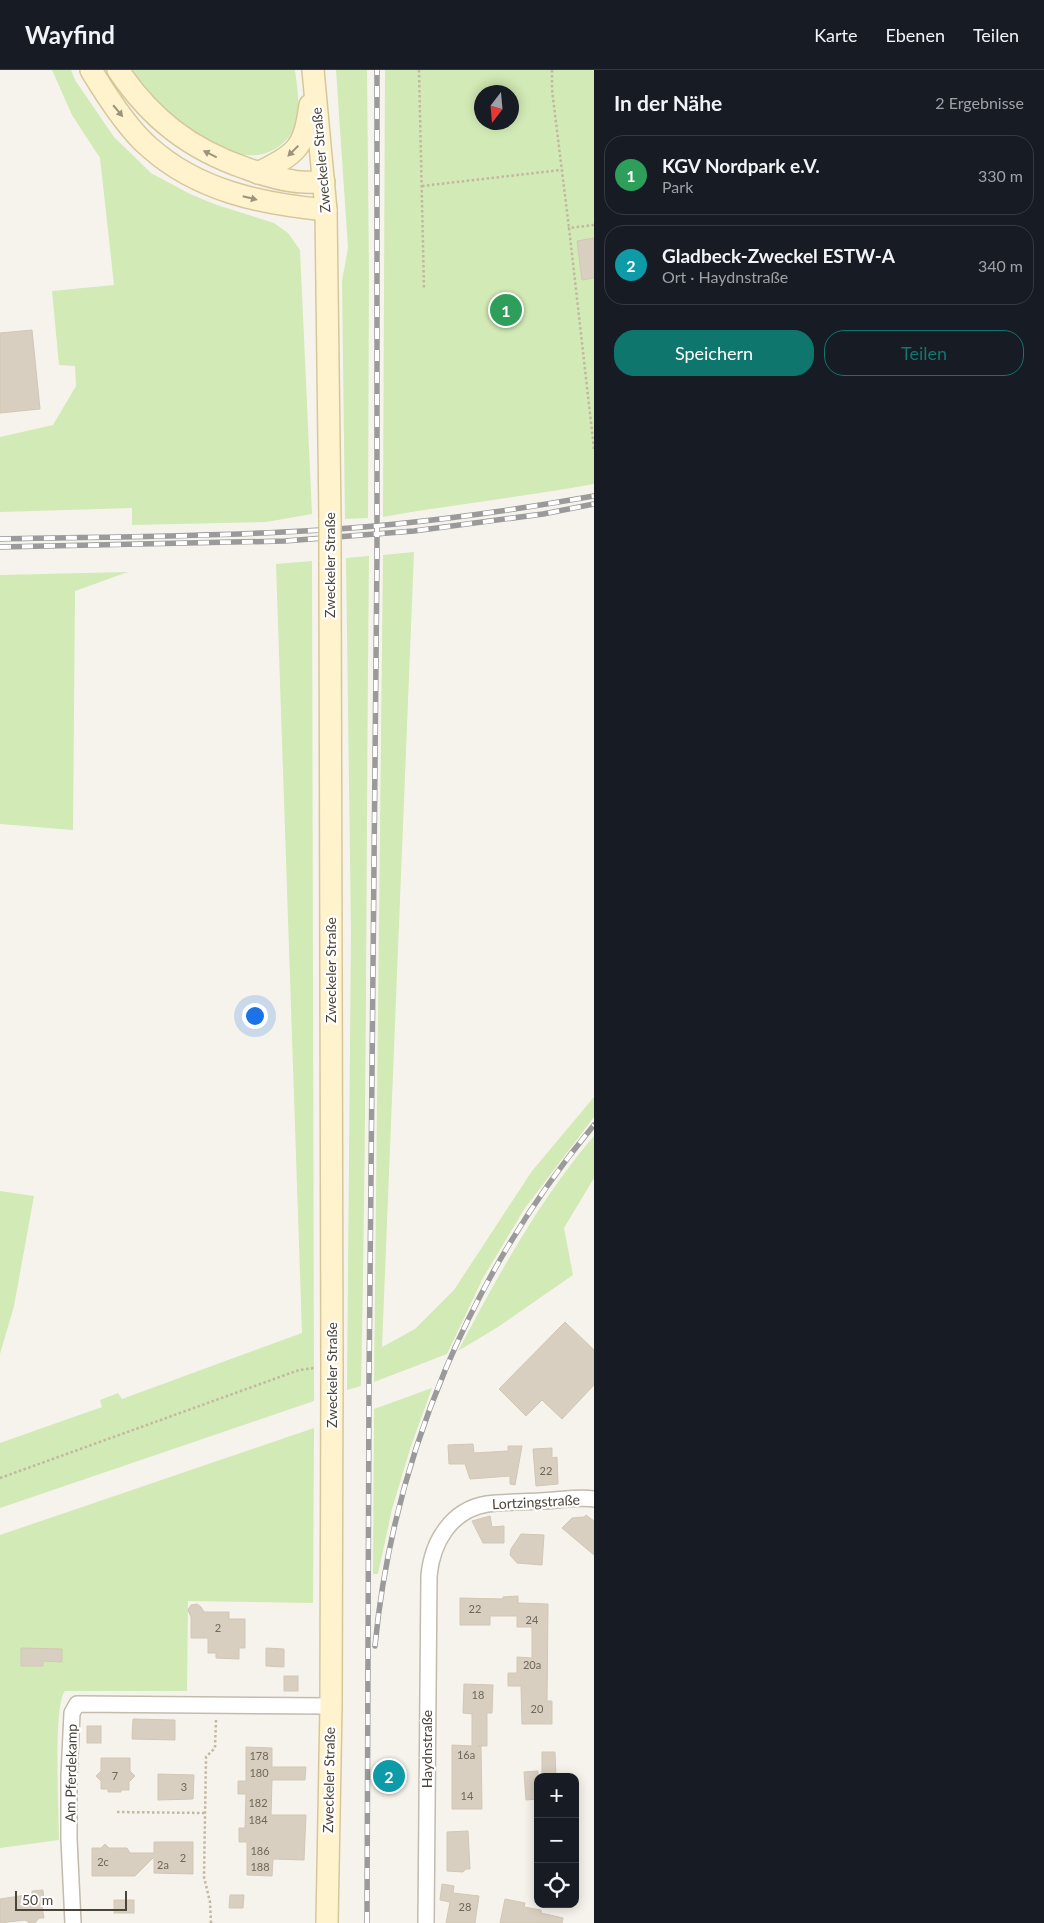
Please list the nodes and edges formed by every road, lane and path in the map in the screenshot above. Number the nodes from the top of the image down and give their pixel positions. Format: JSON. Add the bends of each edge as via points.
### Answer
{"nodes":[{"id":1,"x":91,"y":70,"type":"edge"},
{"id":2,"x":118,"y":70,"type":"edge"},
{"id":3,"x":419,"y":70,"type":"edge"},
{"id":4,"x":552,"y":70,"type":"edge"},
{"id":5,"x":314,"y":71,"type":"edge"},
{"id":6,"x":561,"y":170,"type":"junction"},
{"id":7,"x":258,"y":173,"type":"junction"},
{"id":8,"x":324,"y":182,"type":"junction"},
{"id":9,"x":422,"y":186,"type":"junction"},
{"id":10,"x":326,"y":210,"type":"junction"},
{"id":11,"x":594,"y":225,"type":"edge"},
{"id":12,"x":569,"y":228,"type":"junction"},
{"id":13,"x":424,"y":290,"type":"dead end"},
{"id":14,"x":594,"y":449,"type":"edge"},
{"id":15,"x":332,"y":1368,"type":"junction"},
{"id":16,"x":0,"y":1478,"type":"edge"},
{"id":17,"x":594,"y":1499,"type":"edge"},
{"id":18,"x":428,"y":1576,"type":"joint"},
{"id":19,"x":216,"y":1705,"type":"junction"},
{"id":20,"x":331,"y":1706,"type":"junction"},
{"id":21,"x":117,"y":1812,"type":"dead end"},
{"id":22,"x":205,"y":1813,"type":"junction"},
{"id":23,"x":73,"y":1923,"type":"edge"},
{"id":24,"x":211,"y":1923,"type":"edge"},
{"id":25,"x":326,"y":1923,"type":"edge"},
{"id":26,"x":426,"y":1923,"type":"edge"}],
"edges":[{"from":1,"to":10,"type":"street","one_way":true,"via":[[110,101],[148,146],[175,167],[216,188],[250,199]]},
{"from":7,"to":2,"type":"street","one_way":true,"via":[[194,146],[166,126]]},
{"from":3,"to":9,"type":"path"},
{"from":4,"to":6,"type":"path"},
{"from":5,"to":7,"type":"street","name":"Zweckeler Straße","one_way":true,"via":[[308,124],[301,144],[286,159]]},
{"from":5,"to":8,"type":"street","name":"Zweckeler Straße"},
{"from":6,"to":9,"type":"path"},
{"from":6,"to":12,"type":"path"},
{"from":7,"to":8,"type":"street","via":[[293,181]]},
{"from":8,"to":10,"type":"street","name":"Zweckeler Straße"},
{"from":9,"to":13,"type":"path"},
{"from":10,"to":15,"type":"street","name":"Zweckeler Straße","bridge":true},
{"from":11,"to":12,"type":"path"},
{"from":12,"to":14,"type":"path"},
{"from":15,"to":16,"type":"path","via":[[298,1370]]},
{"from":15,"to":20,"type":"street","name":"Zweckeler Straße"},
{"from":17,"to":18,"type":"street","name":"Lortzingstraße","via":[[486,1504],[467,1511],[445,1529],[437,1542]]},
{"from":18,"to":26,"type":"street","name":"Haydnstraße"},
{"from":19,"to":20,"type":"street","name":"Am Pferdekamp"},
{"from":19,"to":22,"type":"path","via":[[215,1748],[206,1757]]},
{"from":19,"to":23,"type":"street","name":"Am Pferdekamp","via":[[77,1704],[72,1713],[69,1776]]},
{"from":20,"to":25,"type":"street","name":"Zweckeler Straße"},
{"from":21,"to":22,"type":"path"},
{"from":22,"to":24,"type":"path","via":[[204,1877]]}]}
